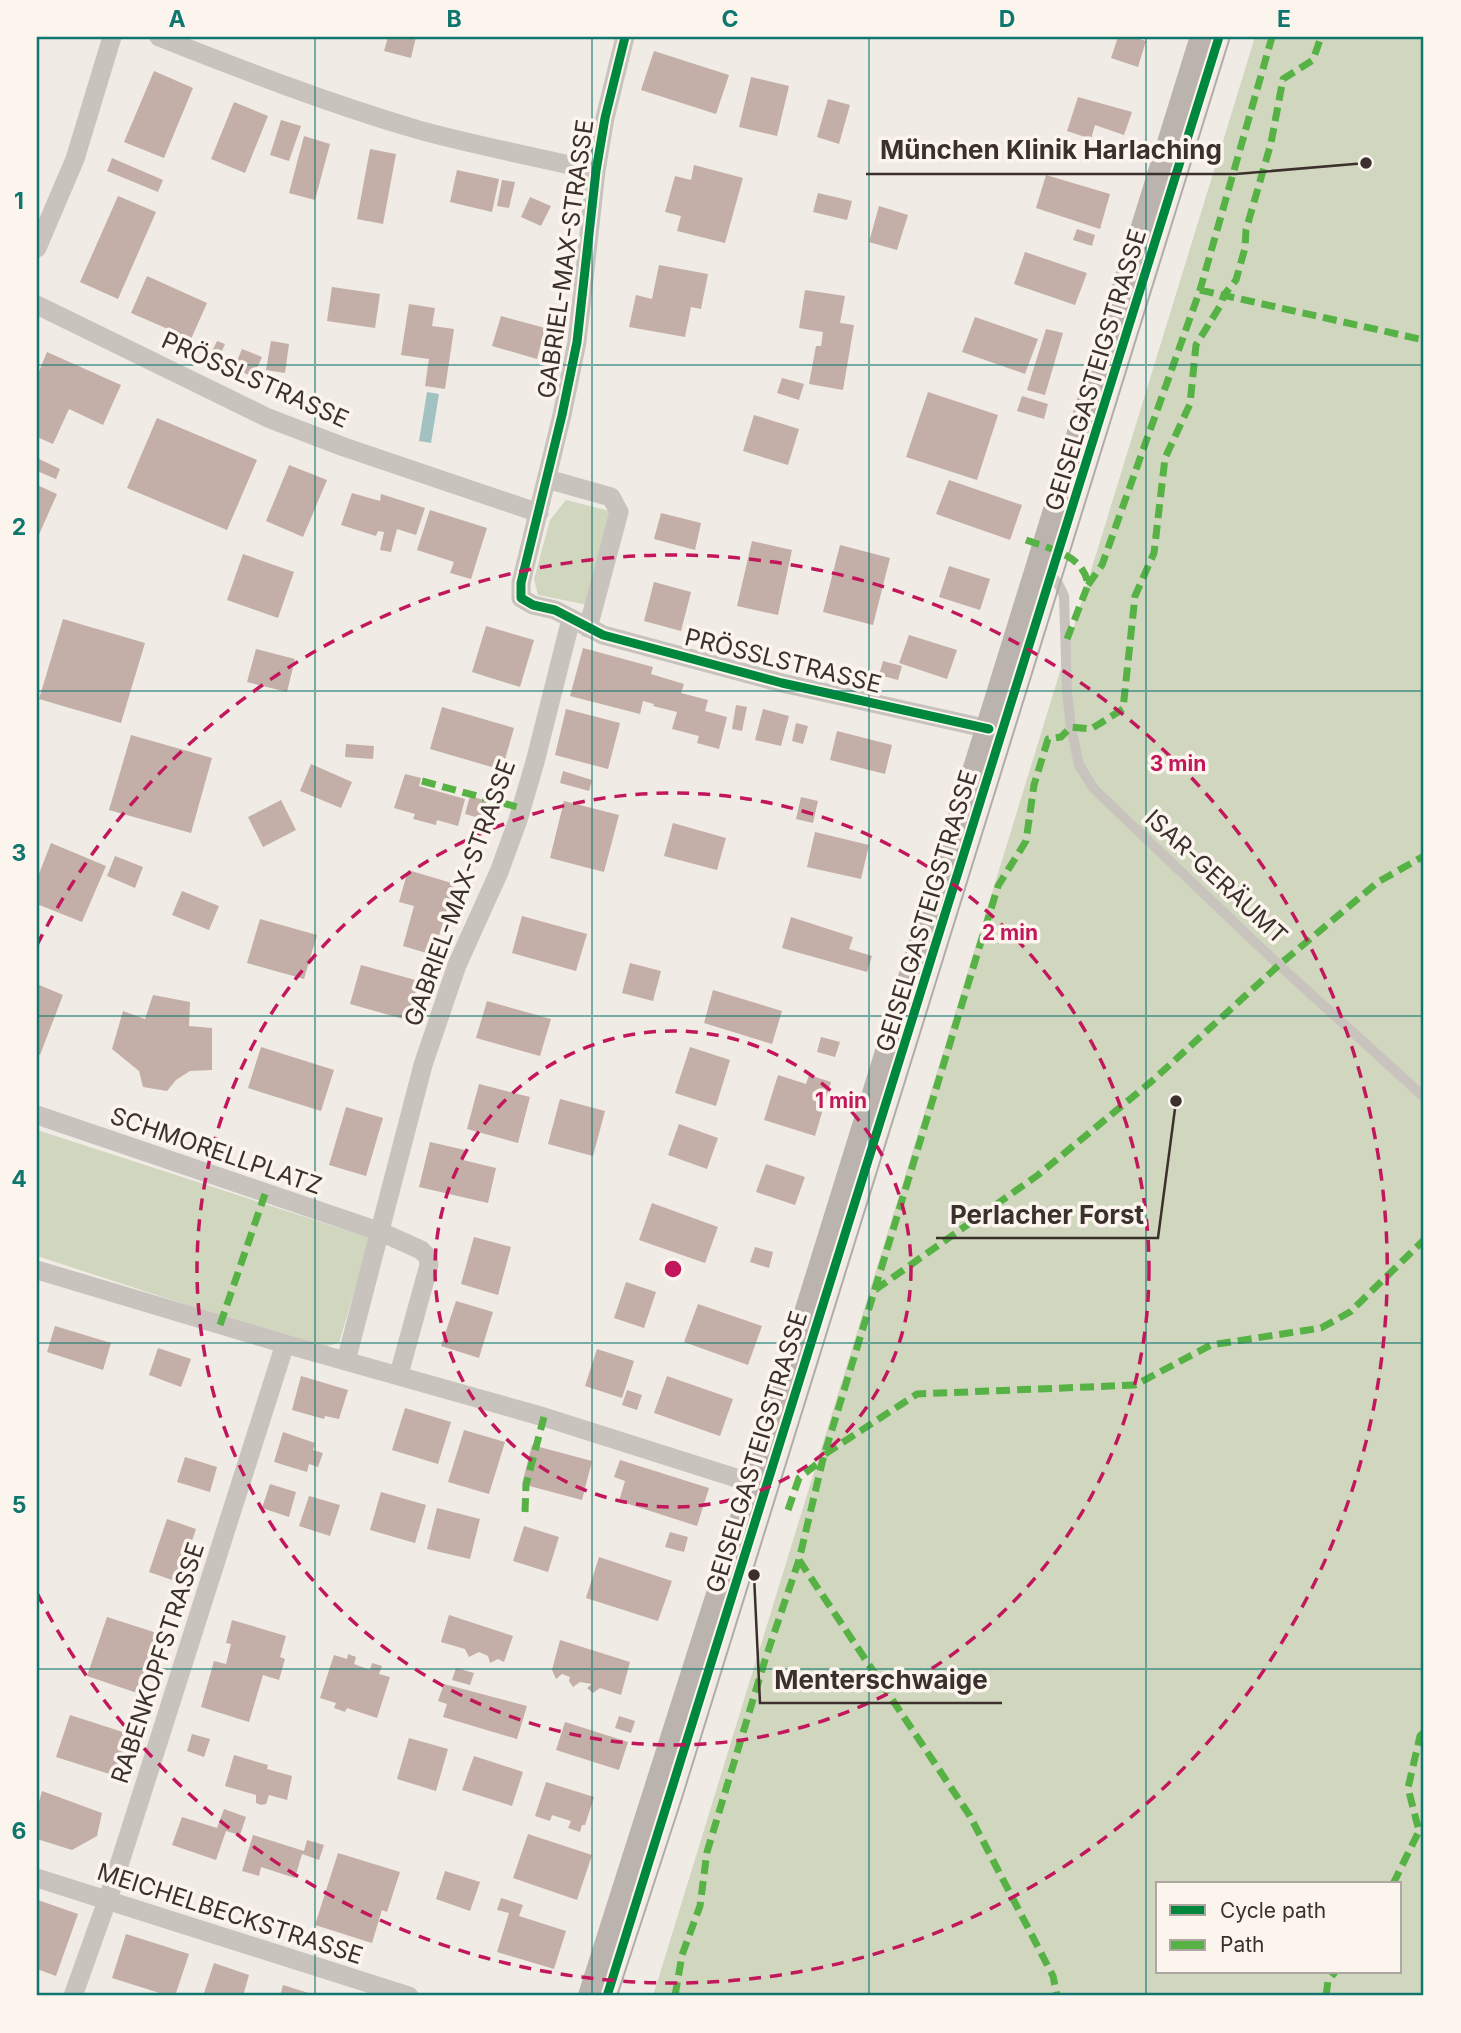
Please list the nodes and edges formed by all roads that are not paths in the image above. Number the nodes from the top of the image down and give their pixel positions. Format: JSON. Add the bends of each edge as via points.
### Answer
{"nodes":[{"id":1,"x":113,"y":37,"type":"edge"},
{"id":2,"x":159,"y":37,"type":"edge"},
{"id":3,"x":625,"y":37,"type":"edge"},
{"id":4,"x":1204,"y":37,"type":"edge"},
{"id":5,"x":596,"y":171,"type":"junction"},
{"id":6,"x":37,"y":248,"type":"edge"},
{"id":7,"x":37,"y":305,"type":"edge"},
{"id":8,"x":547,"y":480,"type":"junction"},
{"id":9,"x":539,"y":513,"type":"junction"},
{"id":10,"x":1038,"y":570,"type":"junction"},
{"id":11,"x":579,"y":624,"type":"junction"},
{"id":12,"x":989,"y":729,"type":"junction"},
{"id":13,"x":1424,"y":1097,"type":"edge"},
{"id":14,"x":37,"y":1115,"type":"edge"},
{"id":15,"x":381,"y":1232,"type":"junction"},
{"id":16,"x":37,"y":1270,"type":"edge"},
{"id":17,"x":285,"y":1344,"type":"junction"},
{"id":18,"x":346,"y":1361,"type":"junction"},
{"id":19,"x":400,"y":1374,"type":"junction"},
{"id":20,"x":755,"y":1484,"type":"junction"},
{"id":21,"x":37,"y":1878,"type":"edge"},
{"id":22,"x":108,"y":1901,"type":"junction"},
{"id":23,"x":73,"y":1996,"type":"edge"},
{"id":24,"x":410,"y":1996,"type":"edge"},
{"id":25,"x":592,"y":1996,"type":"edge"}],
"edges":[{"from":1,"to":6,"type":"street","via":[[75,159]]},
{"from":2,"to":5,"type":"street","via":[[352,109]]},
{"from":3,"to":5,"type":"street","name":"GABRIEL-MAX-STRASSE"},
{"from":4,"to":10,"type":"main road","name":"GEISELGASTEIGSTRASSE"},
{"from":5,"to":8,"type":"street","name":"GABRIEL-MAX-STRASSE","via":[[577,342]]},
{"from":7,"to":9,"type":"street","name":"PRÖSSLSTRASSE","via":[[268,418]]},
{"from":8,"to":9,"type":"street","name":"GABRIEL-MAX-STRASSE"},
{"from":8,"to":11,"type":"street","name":"GABRIEL-MAX-STRASSE","via":[[611,497],[618,512]]},
{"from":9,"to":11,"type":"street","name":"GABRIEL-MAX-STRASSE","via":[[520,583],[521,598]]},
{"from":10,"to":12,"type":"main road","name":"GEISELGASTEIGSTRASSE"},
{"from":10,"to":13,"type":"lane","name":"ISAR-GERÄUMT","via":[[1051,574],[1064,596],[1071,727],[1079,765],[1094,789]]},
{"from":11,"to":12,"type":"street","name":"PRÖSSLSTRASSE","via":[[603,635],[782,683]]},
{"from":11,"to":15,"type":"street","name":"GABRIEL-MAX-STRASSE","via":[[518,820],[457,965],[422,1065]]},
{"from":12,"to":20,"type":"main road","name":"GEISELGASTEIGSTRASSE"},
{"from":14,"to":15,"type":"street","name":"SCHMORELLPLATZ"},
{"from":15,"to":18,"type":"street"},
{"from":15,"to":19,"type":"street","name":"SCHMORELLPLATZ","via":[[428,1257]]},
{"from":16,"to":17,"type":"street"},
{"from":17,"to":18,"type":"street"},
{"from":17,"to":22,"type":"street","name":"RABENKOPFSTRASSE"},
{"from":18,"to":19,"type":"street"},
{"from":19,"to":20,"type":"street"},
{"from":20,"to":25,"type":"main road","name":"GEISELGASTEIGSTRASSE"},
{"from":21,"to":22,"type":"street","name":"MEICHELBECKSTRASSE"},
{"from":22,"to":23,"type":"street","name":"RABENKOPFSTRASSE"},
{"from":22,"to":24,"type":"street","name":"MEICHELBECKSTRASSE"}]}
